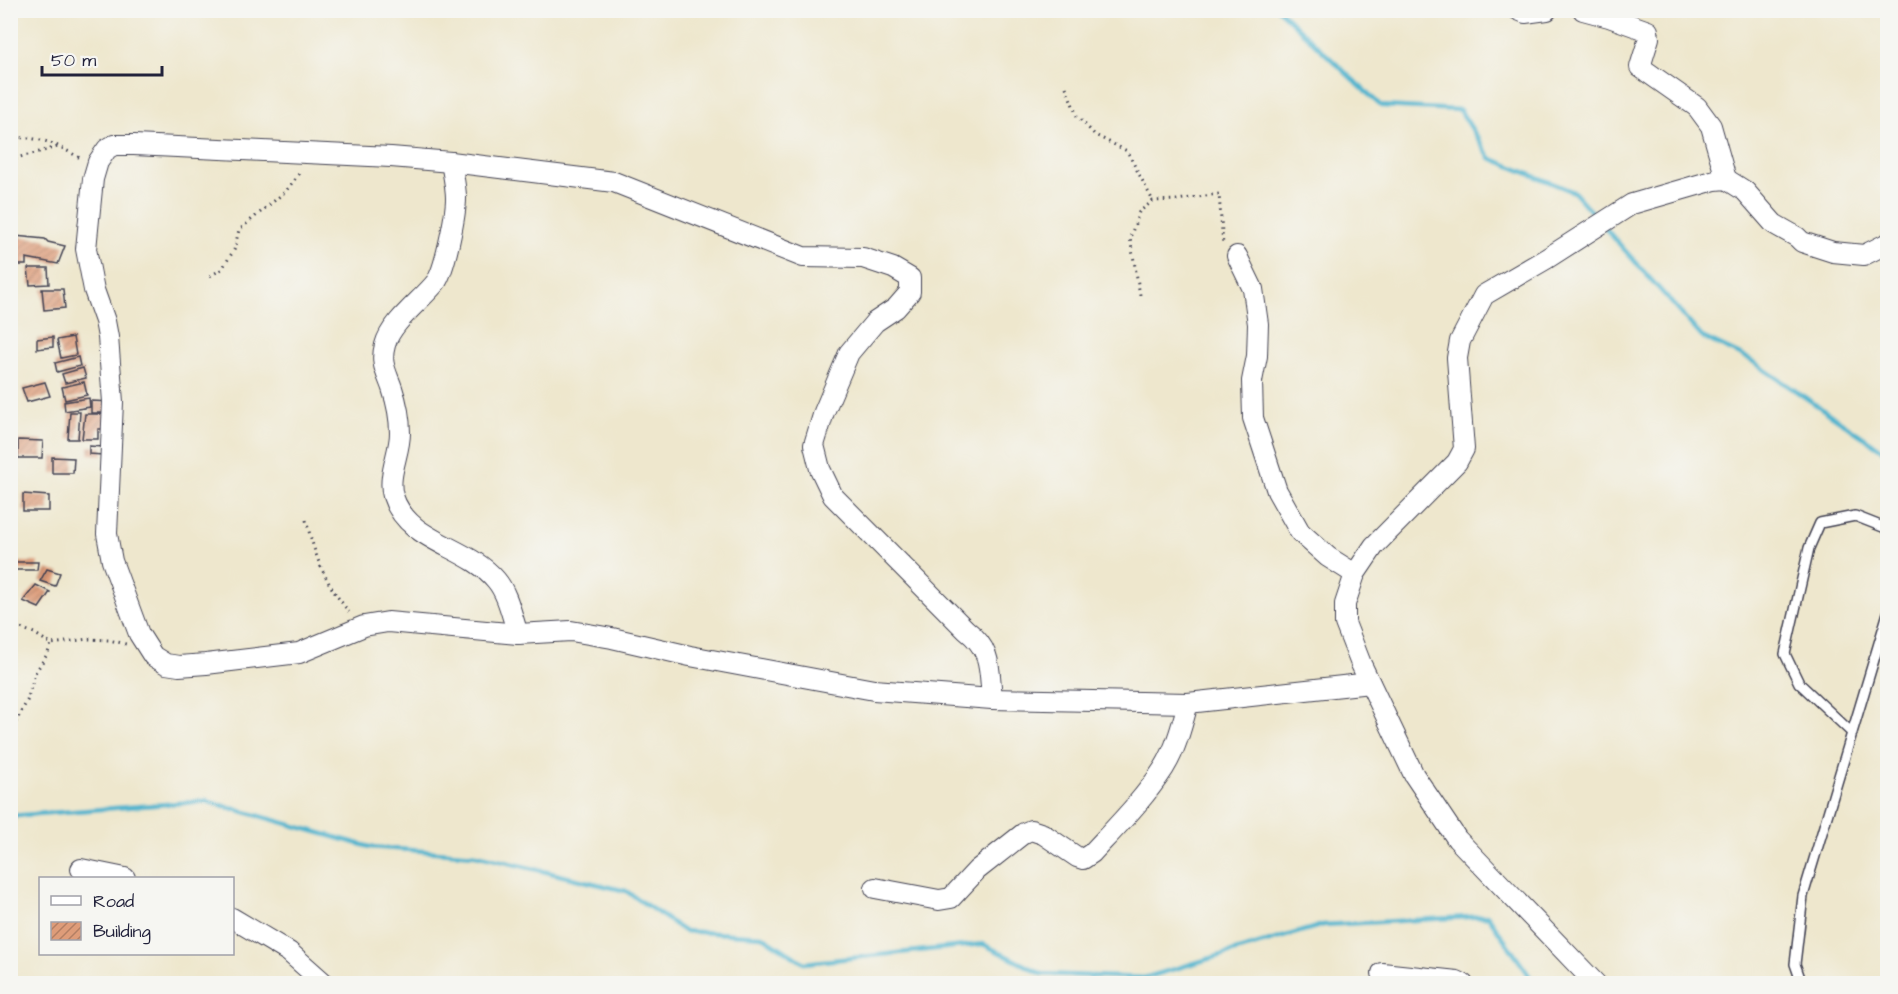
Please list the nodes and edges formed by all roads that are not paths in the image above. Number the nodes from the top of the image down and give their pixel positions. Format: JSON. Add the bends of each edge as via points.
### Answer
{"nodes":[{"id":1,"x":1518,"y":10,"type":"edge"},
{"id":2,"x":1547,"y":10,"type":"edge"},
{"id":3,"x":1583,"y":10,"type":"edge"},
{"id":4,"x":451,"y":162,"type":"junction"},
{"id":5,"x":1726,"y":179,"type":"junction"},
{"id":6,"x":1887,"y":243,"type":"edge"},
{"id":7,"x":1236,"y":256,"type":"road end"},
{"id":8,"x":1887,"y":529,"type":"edge"},
{"id":9,"x":1355,"y":574,"type":"junction"},
{"id":10,"x":1887,"y":613,"type":"edge"},
{"id":11,"x":518,"y":634,"type":"junction"},
{"id":12,"x":1370,"y":683,"type":"junction"},
{"id":13,"x":992,"y":699,"type":"junction"},
{"id":14,"x":1188,"y":703,"type":"junction"},
{"id":15,"x":1851,"y":732,"type":"junction"},
{"id":16,"x":81,"y":869,"type":"dead end"},
{"id":17,"x":116,"y":877,"type":"edge"},
{"id":18,"x":874,"y":888,"type":"dead end"},
{"id":19,"x":234,"y":919,"type":"edge"},
{"id":20,"x":1382,"y":973,"type":"dead end"},
{"id":21,"x":325,"y":984,"type":"edge"},
{"id":22,"x":1463,"y":984,"type":"edge"},
{"id":23,"x":1596,"y":984,"type":"edge"},
{"id":24,"x":1802,"y":984,"type":"edge"}],
"edges":[{"from":1,"to":2,"type":"street"},
{"from":3,"to":5,"type":"street","via":[[1648,31],[1640,67],[1704,116],[1715,135]]},
{"from":4,"to":11,"type":"street","via":[[456,199],[445,263],[438,280],[385,343],[382,364],[392,387],[400,425],[392,493],[412,527],[487,570],[498,582]]},
{"from":4,"to":11,"type":"street","via":[[134,145],[107,149],[93,178],[86,249],[105,321],[110,359],[113,402],[107,534],[112,561],[139,634],[153,656],[166,664],[206,664],[299,653],[363,627],[388,622]]},
{"from":4,"to":13,"type":"street","via":[[614,182],[803,257],[863,258],[910,278],[910,292],[896,308],[875,322],[849,353],[814,445],[833,496],[979,640],[987,655]]},
{"from":5,"to":6,"type":"street","via":[[1745,191],[1774,224],[1802,242],[1833,252],[1864,255]]},
{"from":5,"to":9,"type":"street","via":[[1632,204],[1484,295],[1460,341],[1457,358],[1464,449],[1457,462],[1374,546]]},
{"from":7,"to":9,"type":"street","via":[[1254,289],[1258,324],[1252,381],[1254,418],[1277,491],[1300,532]]},
{"from":8,"to":15,"type":"lane","via":[[1855,516],[1820,523],[1809,548],[1785,654],[1799,682]]},
{"from":9,"to":12,"type":"street","via":[[1345,604],[1345,624]]},
{"from":10,"to":15,"type":"lane"},
{"from":11,"to":13,"type":"street","via":[[571,631],[874,690]]},
{"from":12,"to":14,"type":"street"},
{"from":12,"to":23,"type":"street","via":[[1414,775],[1457,839]]},
{"from":13,"to":14,"type":"street"},
{"from":14,"to":18,"type":"street","via":[[1165,767],[1139,801],[1083,859],[1031,830],[977,870],[951,898],[939,900]]},
{"from":15,"to":24,"type":"lane","via":[[1803,896],[1795,964]]},
{"from":16,"to":17,"type":"street"},
{"from":19,"to":21,"type":"street","via":[[290,952]]},
{"from":20,"to":22,"type":"street"}]}
